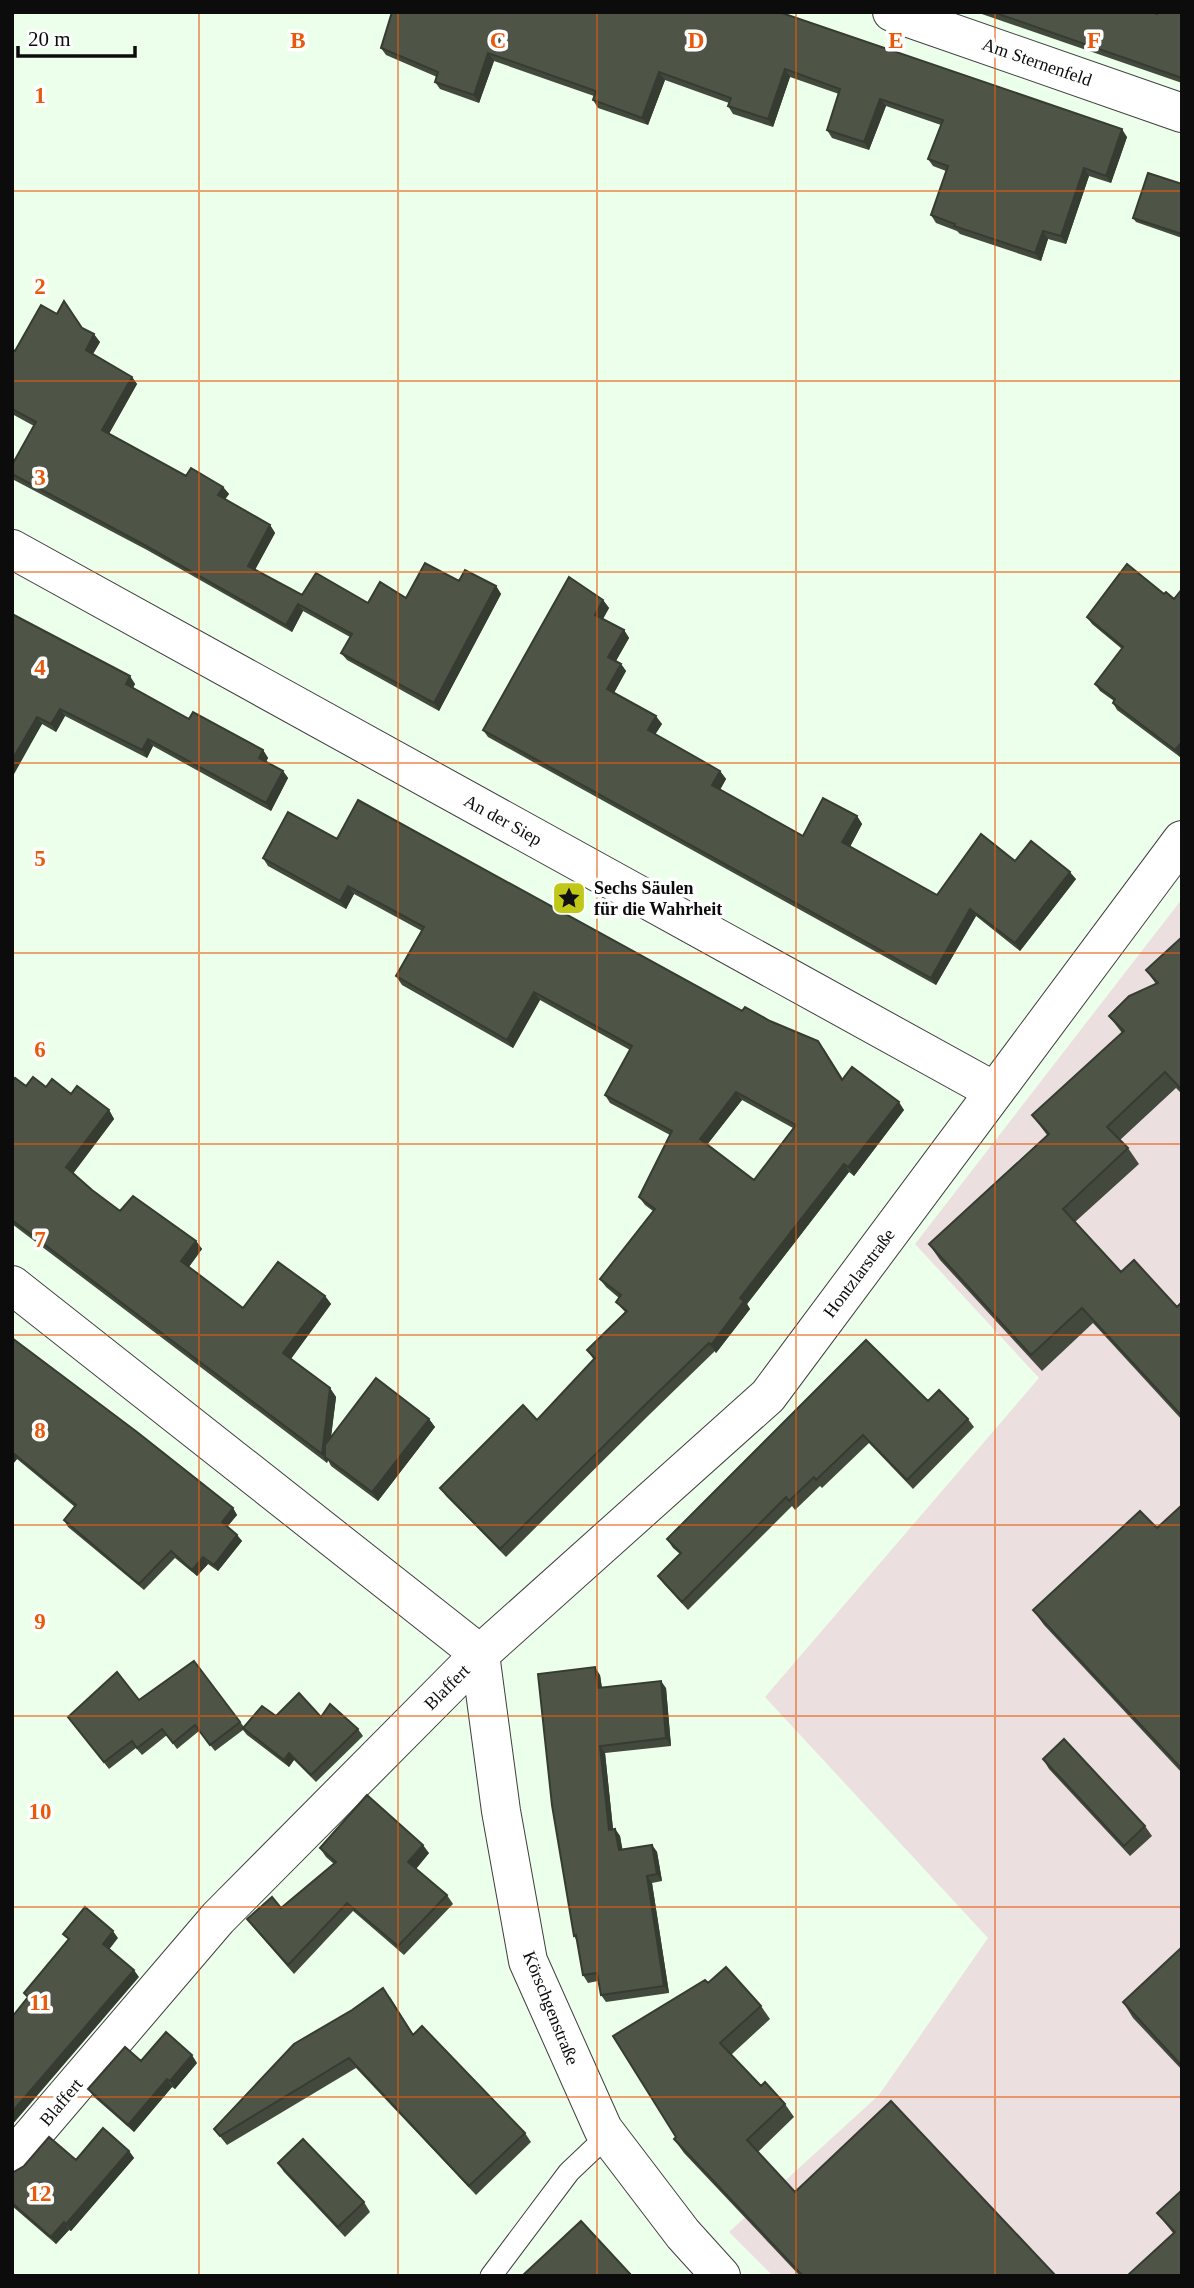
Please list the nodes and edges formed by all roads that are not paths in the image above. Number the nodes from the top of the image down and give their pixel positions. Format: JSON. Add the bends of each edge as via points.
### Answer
{"nodes":[{"id":1,"x":892,"y":12,"type":"edge"},
{"id":2,"x":1182,"y":113,"type":"edge"},
{"id":3,"x":12,"y":549,"type":"edge"},
{"id":4,"x":1182,"y":840,"type":"edge"},
{"id":5,"x":995,"y":1091,"type":"junction"},
{"id":6,"x":12,"y":1285,"type":"edge"},
{"id":7,"x":480,"y":1654,"type":"junction"},
{"id":8,"x":608,"y":2135,"type":"junction"},
{"id":9,"x":12,"y":2159,"type":"edge"},
{"id":10,"x":491,"y":2276,"type":"edge"},
{"id":11,"x":720,"y":2276,"type":"edge"}],
"edges":[{"from":1,"to":2,"type":"street","name":"Am Sternenfeld"},
{"from":3,"to":5,"type":"street","name":"An der Siep"},
{"from":4,"to":5,"type":"street","name":"Hontzlarstraße"},
{"from":5,"to":7,"type":"street","name":"Hontzlarstraße","via":[[768,1396]]},
{"from":6,"to":7,"type":"street","name":"Blaffert"},
{"from":7,"to":8,"type":"street","name":"Körschgenstraße","via":[[500,1811],[528,1961]]},
{"from":7,"to":9,"type":"street","name":"Blaffert","via":[[218,1918]]},
{"from":8,"to":10,"type":"lane","via":[[569,2172]]},
{"from":8,"to":11,"type":"street","name":"Körschgenstraße"}]}
